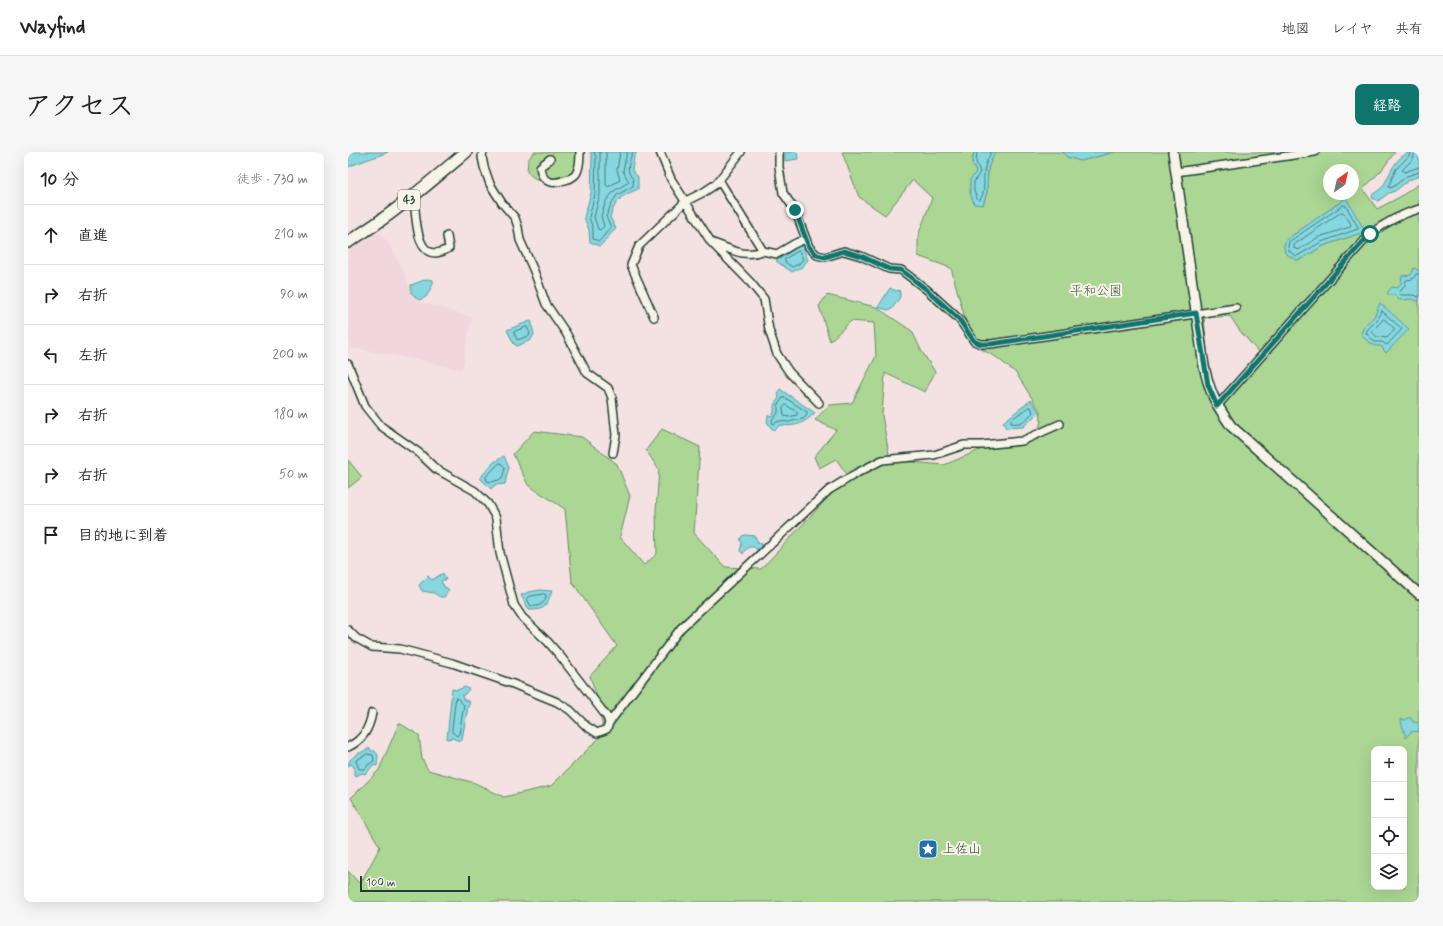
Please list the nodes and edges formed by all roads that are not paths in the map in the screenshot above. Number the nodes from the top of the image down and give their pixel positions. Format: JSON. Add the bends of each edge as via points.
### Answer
{"nodes":[{"id":1,"x":466,"y":152,"type":"edge"},
{"id":2,"x":483,"y":152,"type":"edge"},
{"id":3,"x":580,"y":152,"type":"edge"},
{"id":4,"x":660,"y":152,"type":"edge"},
{"id":5,"x":741,"y":152,"type":"edge"},
{"id":6,"x":779,"y":152,"type":"edge"},
{"id":7,"x":1173,"y":152,"type":"edge"},
{"id":8,"x":1315,"y":152,"type":"edge"},
{"id":9,"x":550,"y":159,"type":"dead end"},
{"id":10,"x":1176,"y":172,"type":"junction"},
{"id":11,"x":719,"y":180,"type":"junction"},
{"id":12,"x":414,"y":196,"type":"junction"},
{"id":13,"x":686,"y":201,"type":"junction"},
{"id":14,"x":1419,"y":209,"type":"edge"},
{"id":15,"x":447,"y":236,"type":"dead end"},
{"id":16,"x":805,"y":239,"type":"junction"},
{"id":17,"x":348,"y":242,"type":"edge"},
{"id":18,"x":711,"y":242,"type":"junction"},
{"id":19,"x":763,"y":251,"type":"junction"},
{"id":20,"x":1236,"y":308,"type":"dead end"},
{"id":21,"x":1196,"y":313,"type":"junction"},
{"id":22,"x":654,"y":317,"type":"dead end"},
{"id":23,"x":348,"y":364,"type":"edge"},
{"id":24,"x":819,"y":403,"type":"dead end"},
{"id":25,"x":1217,"y":406,"type":"junction"},
{"id":26,"x":1060,"y":424,"type":"dead end"},
{"id":27,"x":613,"y":453,"type":"dead end"},
{"id":28,"x":1419,"y":594,"type":"edge"},
{"id":29,"x":348,"y":630,"type":"edge"},
{"id":30,"x":372,"y":712,"type":"dead end"},
{"id":31,"x":609,"y":723,"type":"junction"},
{"id":32,"x":348,"y":747,"type":"edge"}],
"edges":[{"from":1,"to":12,"type":"main road","number":"43"},
{"from":2,"to":27,"type":"street","via":[[484,168],[490,184],[515,218],[520,240],[546,304],[566,333],[587,373],[608,388],[612,398],[616,435]]},
{"from":3,"to":9,"type":"street","via":[[577,172],[572,178],[558,183],[547,181],[540,171],[540,167]]},
{"from":4,"to":13,"type":"street","via":[[671,179]]},
{"from":5,"to":11,"type":"street"},
{"from":6,"to":16,"type":"street","via":[[783,193],[795,210]]},
{"from":7,"to":10,"type":"street"},
{"from":8,"to":10,"type":"street"},
{"from":10,"to":21,"type":"street"},
{"from":11,"to":13,"type":"street","via":[[704,192]]},
{"from":11,"to":19,"type":"street"},
{"from":12,"to":15,"type":"street","via":[[416,221],[424,249],[432,253],[444,251],[449,248]]},
{"from":12,"to":17,"type":"main road","number":"43"},
{"from":13,"to":18,"type":"street"},
{"from":13,"to":22,"type":"street","via":[[640,246],[631,265]]},
{"from":14,"to":25,"type":"street","via":[[1394,218],[1370,234]]},
{"from":16,"to":19,"type":"street","via":[[778,254]]},
{"from":16,"to":21,"type":"street","via":[[817,255],[825,257],[844,251],[889,269],[901,270],[959,319],[974,341],[981,344]]},
{"from":18,"to":19,"type":"street","via":[[741,253]]},
{"from":18,"to":24,"type":"street","via":[[764,299],[769,330],[777,354],[789,372]]},
{"from":20,"to":21,"type":"street"},
{"from":21,"to":25,"type":"street","via":[[1208,385]]},
{"from":23,"to":31,"type":"street","via":[[364,406],[381,426],[418,452],[436,469],[475,491],[488,504],[496,518],[500,553],[514,605],[522,617],[548,642],[607,717]]},
{"from":25,"to":28,"type":"street","via":[[1231,426]]},
{"from":26,"to":31,"type":"street","via":[[1022,442],[964,445],[934,455],[882,460],[829,490],[681,628]]},
{"from":29,"to":31,"type":"street","via":[[372,647],[400,649],[452,663],[557,702],[597,733],[607,729]]},
{"from":30,"to":32,"type":"street","via":[[363,736]]}]}
